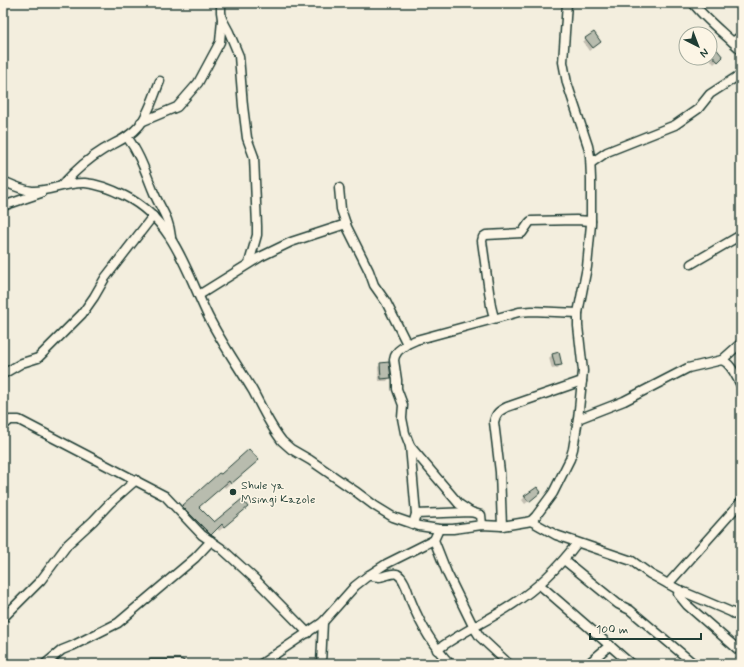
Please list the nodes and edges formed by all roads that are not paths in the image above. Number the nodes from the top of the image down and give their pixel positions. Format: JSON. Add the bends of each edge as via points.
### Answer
{"nodes":[{"id":1,"x":221,"y":3,"type":"edge"},
{"id":2,"x":567,"y":3,"type":"edge"},
{"id":3,"x":693,"y":3,"type":"edge"},
{"id":4,"x":222,"y":19,"type":"junction"},
{"id":5,"x":741,"y":36,"type":"edge"},
{"id":6,"x":733,"y":42,"type":"junction"},
{"id":7,"x":741,"y":50,"type":"edge"},
{"id":8,"x":741,"y":74,"type":"edge"},
{"id":9,"x":160,"y":81,"type":"dead end"},
{"id":10,"x":141,"y":122,"type":"junction"},
{"id":11,"x":127,"y":137,"type":"junction"},
{"id":12,"x":591,"y":163,"type":"junction"},
{"id":13,"x":3,"y":181,"type":"edge"},
{"id":14,"x":64,"y":184,"type":"junction"},
{"id":15,"x":339,"y":188,"type":"dead end"},
{"id":16,"x":47,"y":190,"type":"junction"},
{"id":17,"x":3,"y":206,"type":"edge"},
{"id":18,"x":153,"y":216,"type":"junction"},
{"id":19,"x":591,"y":221,"type":"junction"},
{"id":20,"x":346,"y":224,"type":"junction"},
{"id":21,"x":741,"y":235,"type":"edge"},
{"id":22,"x":171,"y":238,"type":"junction"},
{"id":23,"x":249,"y":263,"type":"junction"},
{"id":24,"x":691,"y":264,"type":"dead end"},
{"id":25,"x":199,"y":295,"type":"junction"},
{"id":26,"x":578,"y":313,"type":"junction"},
{"id":27,"x":494,"y":318,"type":"junction"},
{"id":28,"x":741,"y":343,"type":"edge"},
{"id":29,"x":407,"y":344,"type":"junction"},
{"id":30,"x":722,"y":360,"type":"junction"},
{"id":31,"x":3,"y":374,"type":"edge"},
{"id":32,"x":582,"y":381,"type":"junction"},
{"id":33,"x":741,"y":385,"type":"edge"},
{"id":34,"x":578,"y":419,"type":"junction"},
{"id":35,"x":3,"y":426,"type":"edge"},
{"id":36,"x":410,"y":446,"type":"junction"},
{"id":37,"x":136,"y":480,"type":"junction"},
{"id":38,"x":741,"y":502,"type":"edge"},
{"id":39,"x":471,"y":512,"type":"junction"},
{"id":40,"x":416,"y":514,"type":"junction"},
{"id":41,"x":531,"y":521,"type":"junction"},
{"id":42,"x":413,"y":524,"type":"junction"},
{"id":43,"x":482,"y":525,"type":"junction"},
{"id":44,"x":502,"y":526,"type":"junction"},
{"id":45,"x":439,"y":529,"type":"junction"},
{"id":46,"x":434,"y":540,"type":"junction"},
{"id":47,"x":211,"y":541,"type":"junction"},
{"id":48,"x":577,"y":542,"type":"junction"},
{"id":49,"x":564,"y":560,"type":"junction"},
{"id":50,"x":369,"y":575,"type":"junction"},
{"id":51,"x":668,"y":584,"type":"junction"},
{"id":52,"x":540,"y":585,"type":"junction"},
{"id":53,"x":679,"y":590,"type":"junction"},
{"id":54,"x":3,"y":618,"type":"edge"},
{"id":55,"x":741,"y":618,"type":"edge"},
{"id":56,"x":323,"y":622,"type":"junction"},
{"id":57,"x":473,"y":626,"type":"junction"},
{"id":58,"x":308,"y":633,"type":"junction"},
{"id":59,"x":610,"y":645,"type":"junction"},
{"id":60,"x":437,"y":650,"type":"junction"},
{"id":61,"x":741,"y":652,"type":"edge"},
{"id":62,"x":45,"y":664,"type":"edge"},
{"id":63,"x":151,"y":664,"type":"edge"},
{"id":64,"x":180,"y":664,"type":"edge"},
{"id":65,"x":261,"y":664,"type":"edge"},
{"id":66,"x":321,"y":664,"type":"edge"},
{"id":67,"x":450,"y":664,"type":"edge"},
{"id":68,"x":509,"y":664,"type":"edge"},
{"id":69,"x":588,"y":664,"type":"edge"},
{"id":70,"x":631,"y":664,"type":"edge"},
{"id":71,"x":694,"y":664,"type":"edge"}],
"edges":[{"from":1,"to":4,"type":"street"},
{"from":2,"to":12,"type":"street","via":[[562,57],[564,72]]},
{"from":3,"to":6,"type":"street","via":[[704,17]]},
{"from":4,"to":10,"type":"street","via":[[220,42],[198,83],[177,107]]},
{"from":4,"to":23,"type":"street","via":[[239,56],[247,138],[254,157],[257,235]]},
{"from":5,"to":6,"type":"street"},
{"from":6,"to":7,"type":"street"},
{"from":8,"to":12,"type":"street","via":[[710,94],[698,109],[675,125],[607,152]]},
{"from":9,"to":10,"type":"street"},
{"from":10,"to":11,"type":"street"},
{"from":11,"to":14,"type":"street","via":[[84,163]]},
{"from":11,"to":22,"type":"street","via":[[140,157],[154,194],[170,225]]},
{"from":12,"to":19,"type":"street"},
{"from":13,"to":16,"type":"street","via":[[30,191]]},
{"from":14,"to":16,"type":"street"},
{"from":14,"to":18,"type":"street","via":[[85,183],[100,186],[127,197]]},
{"from":15,"to":20,"type":"street","via":[[341,209]]},
{"from":16,"to":17,"type":"street"},
{"from":18,"to":22,"type":"street"},
{"from":18,"to":31,"type":"street","via":[[105,278],[82,314],[38,358],[22,363]]},
{"from":19,"to":26,"type":"street","via":[[587,267]]},
{"from":19,"to":27,"type":"street","via":[[531,221],[522,233],[483,237],[481,240]]},
{"from":20,"to":23,"type":"street","via":[[291,242]]},
{"from":20,"to":29,"type":"street","via":[[374,285],[386,302]]},
{"from":21,"to":24,"type":"street"},
{"from":22,"to":25,"type":"street"},
{"from":23,"to":25,"type":"street"},
{"from":25,"to":42,"type":"street","via":[[218,334],[282,441],[375,506],[393,517]]},
{"from":26,"to":27,"type":"street","via":[[519,312]]},
{"from":26,"to":32,"type":"street"},
{"from":27,"to":29,"type":"street"},
{"from":28,"to":30,"type":"street"},
{"from":29,"to":36,"type":"street","via":[[398,351],[394,360],[397,389],[403,405],[402,418]]},
{"from":30,"to":33,"type":"street","via":[[731,367]]},
{"from":30,"to":34,"type":"street","via":[[688,368],[624,401]]},
{"from":32,"to":34,"type":"street"},
{"from":32,"to":44,"type":"street","via":[[507,406],[496,415],[494,422],[500,472]]},
{"from":34,"to":41,"type":"street","via":[[570,459],[553,493]]},
{"from":35,"to":37,"type":"street","via":[[10,420],[19,420]]},
{"from":36,"to":39,"type":"street","via":[[459,504]]},
{"from":36,"to":40,"type":"street"},
{"from":37,"to":47,"type":"street","via":[[166,496],[202,535]]},
{"from":37,"to":54,"type":"street","via":[[68,544],[41,580]]},
{"from":38,"to":51,"type":"street"},
{"from":39,"to":40,"type":"street"},
{"from":39,"to":43,"type":"street","via":[[481,515]]},
{"from":40,"to":42,"type":"street"},
{"from":41,"to":44,"type":"street"},
{"from":41,"to":48,"type":"street","via":[[556,535]]},
{"from":42,"to":45,"type":"street"},
{"from":43,"to":44,"type":"street"},
{"from":43,"to":45,"type":"street"},
{"from":45,"to":46,"type":"street"},
{"from":46,"to":50,"type":"street"},
{"from":46,"to":57,"type":"street"},
{"from":47,"to":58,"type":"street","via":[[256,580]]},
{"from":47,"to":62,"type":"street","via":[[195,558],[118,623],[62,650]]},
{"from":48,"to":49,"type":"street"},
{"from":48,"to":51,"type":"street","via":[[632,562]]},
{"from":49,"to":52,"type":"street"},
{"from":49,"to":71,"type":"street","via":[[618,604],[630,610]]},
{"from":50,"to":56,"type":"street","via":[[355,586]]},
{"from":50,"to":60,"type":"street","via":[[379,577],[395,573],[402,579],[413,607]]},
{"from":51,"to":53,"type":"street"},
{"from":52,"to":57,"type":"street","via":[[513,605]]},
{"from":52,"to":59,"type":"street"},
{"from":53,"to":55,"type":"street"},
{"from":53,"to":61,"type":"street","via":[[678,594],[687,605]]},
{"from":56,"to":58,"type":"street"},
{"from":56,"to":66,"type":"street"},
{"from":57,"to":60,"type":"street"},
{"from":57,"to":68,"type":"street","via":[[480,637]]},
{"from":58,"to":65,"type":"street"},
{"from":59,"to":69,"type":"street"},
{"from":59,"to":70,"type":"street"},
{"from":60,"to":67,"type":"street"},
{"from":63,"to":64,"type":"street"}]}
